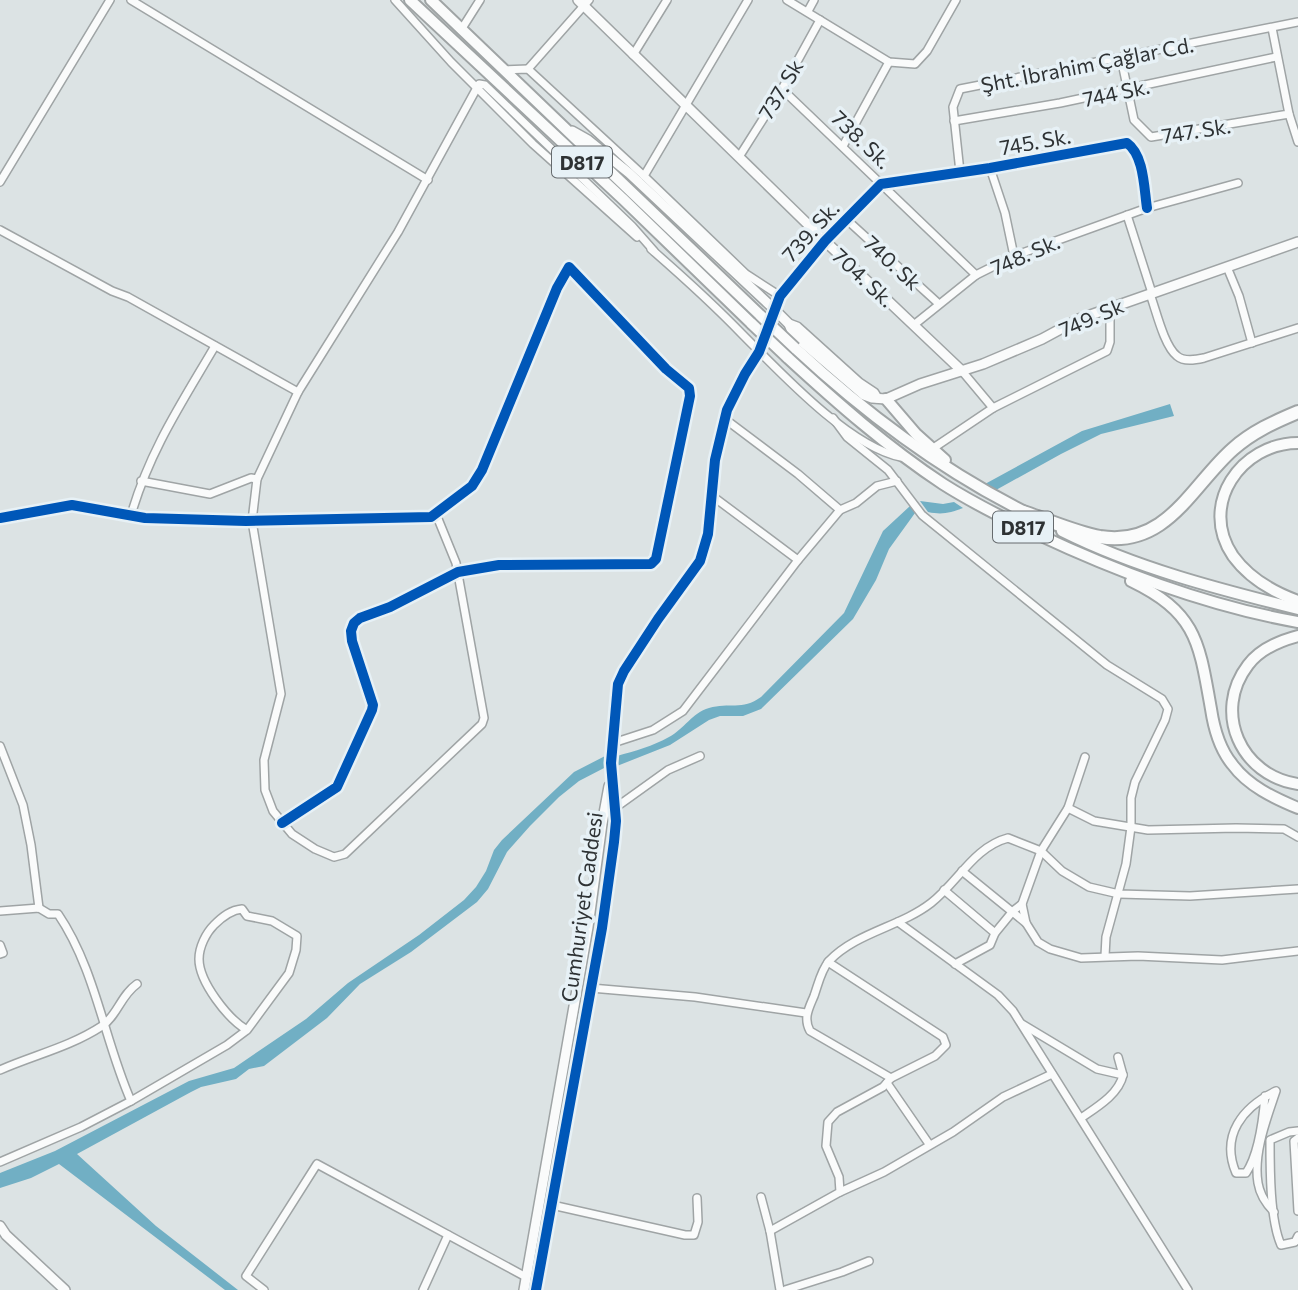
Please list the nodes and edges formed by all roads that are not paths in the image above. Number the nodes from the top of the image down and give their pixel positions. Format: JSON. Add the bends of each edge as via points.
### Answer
{"nodes":[{"id":1,"x":110,"y":0,"type":"edge"},
{"id":2,"x":131,"y":0,"type":"edge"},
{"id":3,"x":395,"y":0,"type":"edge"},
{"id":4,"x":410,"y":0,"type":"edge"},
{"id":5,"x":431,"y":0,"type":"edge"},
{"id":6,"x":480,"y":0,"type":"edge"},
{"id":7,"x":667,"y":0,"type":"edge"},
{"id":8,"x":748,"y":0,"type":"edge"},
{"id":9,"x":787,"y":0,"type":"edge"},
{"id":10,"x":814,"y":0,"type":"edge"},
{"id":11,"x":956,"y":0,"type":"edge"},
{"id":12,"x":584,"y":2,"type":"edge"},
{"id":13,"x":808,"y":11,"type":"junction"},
{"id":14,"x":820,"y":20,"type":"junction"},
{"id":15,"x":1298,"y":22,"type":"edge"},
{"id":16,"x":1272,"y":28,"type":"junction"},
{"id":17,"x":461,"y":30,"type":"junction"},
{"id":18,"x":633,"y":55,"type":"junction"},
{"id":19,"x":1276,"y":57,"type":"junction"},
{"id":20,"x":1121,"y":58,"type":"junction"},
{"id":21,"x":889,"y":62,"type":"junction"},
{"id":22,"x":528,"y":69,"type":"junction"},
{"id":23,"x":502,"y":70,"type":"junction"},
{"id":24,"x":477,"y":88,"type":"junction"},
{"id":25,"x":782,"y":89,"type":"junction"},
{"id":26,"x":1128,"y":89,"type":"junction"},
{"id":27,"x":687,"y":107,"type":"junction"},
{"id":28,"x":1289,"y":111,"type":"junction"},
{"id":29,"x":554,"y":120,"type":"junction"},
{"id":30,"x":954,"y":121,"type":"junction"},
{"id":31,"x":1298,"y":142,"type":"edge"},
{"id":32,"x":844,"y":146,"type":"junction"},
{"id":33,"x":739,"y":157,"type":"junction"},
{"id":34,"x":563,"y":160,"type":"junction"},
{"id":35,"x":558,"y":167,"type":"junction"},
{"id":36,"x":990,"y":168,"type":"junction"},
{"id":37,"x":960,"y":172,"type":"junction"},
{"id":38,"x":645,"y":176,"type":"junction"},
{"id":39,"x":428,"y":180,"type":"junction"},
{"id":40,"x":0,"y":182,"type":"edge"},
{"id":41,"x":1238,"y":183,"type":"dead end"},
{"id":42,"x":881,"y":184,"type":"junction"},
{"id":43,"x":1147,"y":208,"type":"junction"},
{"id":44,"x":1127,"y":215,"type":"junction"},
{"id":45,"x":846,"y":219,"type":"junction"},
{"id":46,"x":0,"y":230,"type":"edge"},
{"id":47,"x":825,"y":241,"type":"junction"},
{"id":48,"x":1298,"y":242,"type":"edge"},
{"id":49,"x":654,"y":251,"type":"junction"},
{"id":50,"x":1014,"y":256,"type":"junction"},
{"id":51,"x":1227,"y":267,"type":"junction"},
{"id":52,"x":976,"y":275,"type":"junction"},
{"id":53,"x":1151,"y":293,"type":"junction"},
{"id":54,"x":780,"y":296,"type":"junction"},
{"id":55,"x":939,"y":304,"type":"junction"},
{"id":56,"x":1110,"y":308,"type":"junction"},
{"id":57,"x":775,"y":310,"type":"junction"},
{"id":58,"x":757,"y":320,"type":"junction"},
{"id":59,"x":915,"y":324,"type":"junction"},
{"id":60,"x":1298,"y":328,"type":"edge"},
{"id":61,"x":1252,"y":343,"type":"junction"},
{"id":62,"x":215,"y":346,"type":"junction"},
{"id":63,"x":759,"y":352,"type":"junction"},
{"id":64,"x":962,"y":371,"type":"junction"},
{"id":65,"x":298,"y":391,"type":"junction"},
{"id":66,"x":881,"y":399,"type":"junction"},
{"id":67,"x":993,"y":408,"type":"junction"},
{"id":68,"x":1298,"y":412,"type":"edge"},
{"id":69,"x":833,"y":418,"type":"junction"},
{"id":70,"x":725,"y":419,"type":"junction"},
{"id":71,"x":1298,"y":443,"type":"edge"},
{"id":72,"x":932,"y":449,"type":"junction"},
{"id":73,"x":905,"y":458,"type":"junction"},
{"id":74,"x":958,"y":475,"type":"junction"},
{"id":75,"x":257,"y":479,"type":"junction"},
{"id":76,"x":141,"y":481,"type":"junction"},
{"id":77,"x":897,"y":481,"type":"junction"},
{"id":78,"x":711,"y":495,"type":"junction"},
{"id":79,"x":839,"y":510,"type":"junction"},
{"id":80,"x":1023,"y":512,"type":"junction"},
{"id":81,"x":436,"y":514,"type":"junction"},
{"id":82,"x":131,"y":516,"type":"junction"},
{"id":83,"x":0,"y":518,"type":"edge"},
{"id":84,"x":252,"y":521,"type":"junction"},
{"id":85,"x":1060,"y":545,"type":"junction"},
{"id":86,"x":798,"y":560,"type":"junction"},
{"id":87,"x":458,"y":572,"type":"junction"},
{"id":88,"x":1298,"y":601,"type":"edge"},
{"id":89,"x":1298,"y":609,"type":"edge"},
{"id":90,"x":1298,"y":622,"type":"edge"},
{"id":91,"x":1298,"y":636,"type":"edge"},
{"id":92,"x":612,"y":743,"type":"junction"},
{"id":93,"x":0,"y":746,"type":"edge"},
{"id":94,"x":700,"y":755,"type":"dead end"},
{"id":95,"x":1085,"y":757,"type":"dead end"},
{"id":96,"x":611,"y":778,"type":"junction"},
{"id":97,"x":1298,"y":783,"type":"edge"},
{"id":98,"x":615,"y":808,"type":"junction"},
{"id":99,"x":1068,"y":808,"type":"junction"},
{"id":100,"x":1298,"y":808,"type":"edge"},
{"id":101,"x":282,"y":823,"type":"junction"},
{"id":102,"x":1131,"y":827,"type":"junction"},
{"id":103,"x":1298,"y":837,"type":"edge"},
{"id":104,"x":1041,"y":851,"type":"junction"},
{"id":105,"x":962,"y":872,"type":"junction"},
{"id":106,"x":1298,"y":889,"type":"edge"},
{"id":107,"x":944,"y":890,"type":"junction"},
{"id":108,"x":1119,"y":894,"type":"junction"},
{"id":109,"x":1022,"y":904,"type":"junction"},
{"id":110,"x":39,"y":908,"type":"junction"},
{"id":111,"x":0,"y":911,"type":"edge"},
{"id":112,"x":1013,"y":911,"type":"junction"},
{"id":113,"x":898,"y":922,"type":"junction"},
{"id":114,"x":1026,"y":923,"type":"junction"},
{"id":115,"x":995,"y":933,"type":"junction"},
{"id":116,"x":0,"y":944,"type":"edge"},
{"id":117,"x":1298,"y":951,"type":"edge"},
{"id":118,"x":0,"y":954,"type":"edge"},
{"id":119,"x":1105,"y":957,"type":"junction"},
{"id":120,"x":828,"y":962,"type":"junction"},
{"id":121,"x":955,"y":964,"type":"junction"},
{"id":122,"x":137,"y":984,"type":"dead end"},
{"id":123,"x":591,"y":988,"type":"junction"},
{"id":124,"x":806,"y":1013,"type":"junction"},
{"id":125,"x":105,"y":1024,"type":"junction"},
{"id":126,"x":1022,"y":1024,"type":"junction"},
{"id":127,"x":247,"y":1030,"type":"junction"},
{"id":128,"x":1118,"y":1057,"type":"dead end"},
{"id":129,"x":1,"y":1066,"type":"edge"},
{"id":130,"x":1052,"y":1074,"type":"junction"},
{"id":131,"x":1123,"y":1074,"type":"junction"},
{"id":132,"x":889,"y":1081,"type":"junction"},
{"id":133,"x":1265,"y":1096,"type":"junction"},
{"id":134,"x":131,"y":1101,"type":"junction"},
{"id":135,"x":1081,"y":1118,"type":"junction"},
{"id":136,"x":1298,"y":1130,"type":"edge"},
{"id":137,"x":1298,"y":1139,"type":"edge"},
{"id":138,"x":929,"y":1144,"type":"junction"},
{"id":139,"x":0,"y":1162,"type":"edge"},
{"id":140,"x":840,"y":1192,"type":"junction"},
{"id":141,"x":697,"y":1198,"type":"dead end"},
{"id":142,"x":761,"y":1198,"type":"dead end"},
{"id":143,"x":552,"y":1205,"type":"junction"},
{"id":144,"x":1298,"y":1211,"type":"edge"},
{"id":145,"x":1274,"y":1212,"type":"junction"},
{"id":146,"x":0,"y":1226,"type":"edge"},
{"id":147,"x":770,"y":1231,"type":"junction"},
{"id":148,"x":448,"y":1235,"type":"junction"},
{"id":149,"x":1298,"y":1236,"type":"edge"},
{"id":150,"x":869,"y":1261,"type":"dead end"},
{"id":151,"x":526,"y":1277,"type":"junction"},
{"id":152,"x":65,"y":1290,"type":"edge"},
{"id":153,"x":264,"y":1290,"type":"edge"},
{"id":154,"x":423,"y":1290,"type":"edge"},
{"id":155,"x":524,"y":1290,"type":"edge"},
{"id":156,"x":536,"y":1290,"type":"edge"},
{"id":157,"x":780,"y":1290,"type":"edge"},
{"id":158,"x":785,"y":1290,"type":"edge"},
{"id":159,"x":1188,"y":1290,"type":"edge"}],
"edges":[{"from":1,"to":40,"type":"street"},
{"from":2,"to":39,"type":"street"},
{"from":3,"to":24,"type":"street"},
{"from":4,"to":58,"type":"highway","number":"D817"},
{"from":5,"to":17,"type":"highway","number":"D817"},
{"from":6,"to":17,"type":"street"},
{"from":7,"to":18,"type":"street"},
{"from":8,"to":27,"type":"street"},
{"from":9,"to":13,"type":"street"},
{"from":10,"to":13,"type":"street"},
{"from":11,"to":21,"type":"street","via":[[915,64]]},
{"from":12,"to":18,"type":"street","name":"704. Sk."},
{"from":12,"to":22,"type":"street"},
{"from":13,"to":14,"type":"street"},
{"from":14,"to":21,"type":"street"},
{"from":14,"to":25,"type":"street","name":"737. Sk"},
{"from":15,"to":16,"type":"street","name":"Şht. İbrahim Çağlar Cd."},
{"from":16,"to":19,"type":"street"},
{"from":16,"to":20,"type":"street","name":"Şht. İbrahim Çağlar Cd."},
{"from":17,"to":23,"type":"highway","number":"D817"},
{"from":18,"to":27,"type":"street","name":"704. Sk."},
{"from":19,"to":26,"type":"street","name":"744 Sk."},
{"from":19,"to":28,"type":"street"},
{"from":20,"to":26,"type":"street"},
{"from":20,"to":30,"type":"street","name":"Şht. İbrahim Çağlar Cd.","via":[[960,89],[953,107]]},
{"from":21,"to":32,"type":"street"},
{"from":22,"to":23,"type":"street"},
{"from":22,"to":38,"type":"street"},
{"from":23,"to":29,"type":"highway","number":"D817"},
{"from":24,"to":34,"type":"street","via":[[485,85]]},
{"from":24,"to":35,"type":"street"},
{"from":24,"to":39,"type":"street"},
{"from":25,"to":32,"type":"street","name":"738. Sk."},
{"from":25,"to":33,"type":"street","name":"737. Sk"},
{"from":26,"to":28,"type":"street","name":"747. Sk.","via":[[1134,120],[1151,137]]},
{"from":26,"to":30,"type":"street","name":"744 Sk."},
{"from":27,"to":33,"type":"street","name":"704. Sk."},
{"from":27,"to":38,"type":"street"},
{"from":28,"to":31,"type":"street"},
{"from":29,"to":57,"type":"street","via":[[629,173]]},
{"from":29,"to":58,"type":"highway","number":"D817"},
{"from":30,"to":37,"type":"street","name":"Şht. İbrahim Çağlar Cd."},
{"from":32,"to":42,"type":"street","name":"738. Sk."},
{"from":33,"to":47,"type":"street","name":"704. Sk."},
{"from":34,"to":35,"type":"street"},
{"from":34,"to":49,"type":"street"},
{"from":35,"to":49,"type":"street"},
{"from":36,"to":37,"type":"street","name":"745. Sk."},
{"from":36,"to":43,"type":"street","name":"745. Sk.","via":[[1127,144],[1139,161]]},
{"from":36,"to":50,"type":"street"},
{"from":37,"to":42,"type":"street","name":"745. Sk."},
{"from":38,"to":54,"type":"street","via":[[746,274]]},
{"from":39,"to":65,"type":"street"},
{"from":41,"to":43,"type":"street","name":"748. Sk."},
{"from":42,"to":45,"type":"street","name":"739. Sk."},
{"from":42,"to":52,"type":"street","name":"738. Sk."},
{"from":43,"to":44,"type":"street","name":"748. Sk."},
{"from":44,"to":50,"type":"street","name":"748. Sk."},
{"from":44,"to":53,"type":"street"},
{"from":45,"to":47,"type":"street","name":"739. Sk."},
{"from":45,"to":55,"type":"street","name":"740. Sk"},
{"from":46,"to":62,"type":"street"},
{"from":47,"to":54,"type":"street","name":"739. Sk."},
{"from":47,"to":59,"type":"street","name":"704. Sk."},
{"from":48,"to":51,"type":"street","name":"749. Sk"},
{"from":49,"to":63,"type":"street"},
{"from":50,"to":52,"type":"street","name":"748. Sk."},
{"from":51,"to":53,"type":"street","name":"749. Sk"},
{"from":51,"to":61,"type":"street"},
{"from":52,"to":55,"type":"street","name":"748. Sk."},
{"from":53,"to":56,"type":"street","name":"749. Sk"},
{"from":53,"to":61,"type":"street","via":[[1178,358],[1204,358]]},
{"from":54,"to":57,"type":"street","name":"739. Sk."},
{"from":55,"to":59,"type":"street","name":"748. Sk."},
{"from":56,"to":64,"type":"street","name":"749. Sk"},
{"from":56,"to":67,"type":"street","via":[[1107,351]]},
{"from":57,"to":63,"type":"street","name":"Cumhuriyet Caddesi"},
{"from":57,"to":66,"type":"street"},
{"from":58,"to":73,"type":"highway","number":"D817","bridge":true,"via":[[787,357]]},
{"from":58,"to":74,"type":"highway","number":"D817","bridge":true,"via":[[859,405]]},
{"from":59,"to":64,"type":"street","name":"704. Sk."},
{"from":60,"to":61,"type":"street"},
{"from":62,"to":65,"type":"street"},
{"from":62,"to":76,"type":"street","via":[[157,443]]},
{"from":63,"to":69,"type":"street"},
{"from":63,"to":70,"type":"street","name":"Cumhuriyet Caddesi","via":[[732,397]]},
{"from":64,"to":66,"type":"street","name":"749. Sk"},
{"from":64,"to":67,"type":"street","name":"704. Sk."},
{"from":65,"to":75,"type":"street"},
{"from":66,"to":72,"type":"highway"},
{"from":67,"to":72,"type":"street"},
{"from":68,"to":80,"type":"highway","via":[[1249,435],[1183,506],[1146,532],[1101,537]]},
{"from":69,"to":73,"type":"street","via":[[878,448]]},
{"from":69,"to":77,"type":"street","via":[[841,431]]},
{"from":70,"to":78,"type":"street","name":"Cumhuriyet Caddesi"},
{"from":70,"to":79,"type":"street"},
{"from":71,"to":88,"type":"highway","via":[[1283,443],[1250,457],[1226,490],[1221,511],[1227,543],[1247,573]]},
{"from":72,"to":74,"type":"highway"},
{"from":73,"to":85,"type":"highway","number":"D817","via":[[1002,517]]},
{"from":74,"to":80,"type":"highway","number":"D817"},
{"from":75,"to":76,"type":"street","via":[[210,494]]},
{"from":75,"to":84,"type":"street"},
{"from":76,"to":82,"type":"street"},
{"from":77,"to":79,"type":"street","via":[[877,486]]},
{"from":77,"to":102,"type":"street","via":[[922,515],[1107,665],[1162,699],[1168,709],[1135,782]]},
{"from":78,"to":86,"type":"street"},
{"from":78,"to":92,"type":"street","name":"Cumhuriyet Caddesi","via":[[700,561],[621,677]]},
{"from":79,"to":86,"type":"street"},
{"from":80,"to":89,"type":"highway","number":"D817","via":[[1164,572]]},
{"from":81,"to":84,"type":"street"},
{"from":81,"to":87,"type":"street"},
{"from":81,"to":87,"type":"street","via":[[472,486],[482,470],[569,267],[689,388],[656,559],[651,564],[499,565]]},
{"from":82,"to":83,"type":"street","via":[[72,505]]},
{"from":82,"to":84,"type":"street"},
{"from":84,"to":101,"type":"street","via":[[281,694],[263,775],[273,811]]},
{"from":85,"to":90,"type":"highway","number":"D817","via":[[1210,601]]},
{"from":85,"to":100,"type":"highway","via":[[1149,590],[1185,618],[1203,661],[1219,744],[1247,780]]},
{"from":86,"to":92,"type":"street","via":[[683,711],[653,730]]},
{"from":87,"to":101,"type":"street","via":[[354,624],[352,641],[372,710],[337,787]]},
{"from":87,"to":101,"type":"street","via":[[482,724],[345,854],[334,857],[315,849]]},
{"from":91,"to":97,"type":"highway","via":[[1262,651],[1248,665],[1233,706],[1240,744],[1251,760],[1267,774]]},
{"from":92,"to":96,"type":"street","name":"Cumhuriyet Caddesi"},
{"from":93,"to":110,"type":"street","via":[[23,805]]},
{"from":94,"to":98,"type":"street","via":[[668,770]]},
{"from":95,"to":99,"type":"street"},
{"from":96,"to":98,"type":"street","name":"Cumhuriyet Caddesi"},
{"from":96,"to":151,"type":"street"},
{"from":98,"to":123,"type":"street","name":"Cumhuriyet Caddesi","via":[[614,842]]},
{"from":99,"to":102,"type":"street","via":[[1094,821]]},
{"from":99,"to":104,"type":"street"},
{"from":102,"to":103,"type":"street","via":[[1284,829]]},
{"from":102,"to":108,"type":"street"},
{"from":104,"to":105,"type":"street","via":[[1008,838],[990,844]]},
{"from":104,"to":108,"type":"street","via":[[1088,887]]},
{"from":104,"to":109,"type":"street"},
{"from":105,"to":107,"type":"street"},
{"from":105,"to":112,"type":"street"},
{"from":106,"to":108,"type":"street","via":[[1190,896]]},
{"from":107,"to":113,"type":"street"},
{"from":107,"to":115,"type":"street"},
{"from":108,"to":119,"type":"street","via":[[1106,936]]},
{"from":109,"to":112,"type":"street"},
{"from":109,"to":114,"type":"street"},
{"from":110,"to":111,"type":"street"},
{"from":110,"to":125,"type":"street","via":[[58,914],[71,933]]},
{"from":112,"to":114,"type":"street"},
{"from":112,"to":115,"type":"street"},
{"from":113,"to":120,"type":"street","via":[[859,939]]},
{"from":113,"to":121,"type":"street"},
{"from":114,"to":119,"type":"street","via":[[1038,942],[1050,949],[1081,958]]},
{"from":115,"to":121,"type":"street","via":[[990,945]]},
{"from":116,"to":118,"type":"street"},
{"from":117,"to":119,"type":"street","via":[[1222,960]]},
{"from":120,"to":124,"type":"street"},
{"from":120,"to":132,"type":"street","via":[[943,1037],[946,1045],[935,1056]]},
{"from":121,"to":126,"type":"street","via":[[998,995]]},
{"from":122,"to":125,"type":"street"},
{"from":123,"to":124,"type":"street"},
{"from":123,"to":143,"type":"street","name":"Cumhuriyet Caddesi"},
{"from":124,"to":132,"type":"street","via":[[810,1031]]},
{"from":125,"to":129,"type":"street","via":[[62,1047]]},
{"from":125,"to":134,"type":"street"},
{"from":126,"to":130,"type":"street"},
{"from":126,"to":131,"type":"street","via":[[1097,1069]]},
{"from":127,"to":127,"type":"street","via":[[289,973],[297,936],[272,921],[247,916],[242,909],[222,917],[209,930],[199,958],[222,1007]]},
{"from":127,"to":134,"type":"street"},
{"from":128,"to":131,"type":"street"},
{"from":130,"to":135,"type":"street"},
{"from":130,"to":138,"type":"street","via":[[995,1101]]},
{"from":131,"to":135,"type":"street","via":[[1108,1097]]},
{"from":132,"to":138,"type":"street"},
{"from":132,"to":140,"type":"street","via":[[828,1122],[826,1146]]},
{"from":133,"to":133,"type":"street","via":[[1240,1117],[1233,1135],[1231,1162],[1236,1173],[1246,1174],[1255,1157]]},
{"from":133,"to":145,"type":"street","via":[[1276,1090],[1261,1146],[1258,1183]]},
{"from":134,"to":139,"type":"street"},
{"from":135,"to":159,"type":"street"},
{"from":136,"to":145,"type":"street","via":[[1270,1140]]},
{"from":137,"to":144,"type":"street","via":[[1294,1157]]},
{"from":138,"to":140,"type":"street"},
{"from":140,"to":147,"type":"street"},
{"from":141,"to":143,"type":"street","via":[[694,1235]]},
{"from":142,"to":147,"type":"street"},
{"from":143,"to":156,"type":"street","name":"Cumhuriyet Caddesi"},
{"from":145,"to":149,"type":"street","via":[[1281,1245],[1295,1242]]},
{"from":146,"to":152,"type":"street"},
{"from":147,"to":157,"type":"street"},
{"from":148,"to":151,"type":"street"},
{"from":148,"to":153,"type":"street","via":[[317,1164],[246,1276]]},
{"from":148,"to":154,"type":"street"},
{"from":150,"to":158,"type":"street"},
{"from":151,"to":155,"type":"street"}]}
